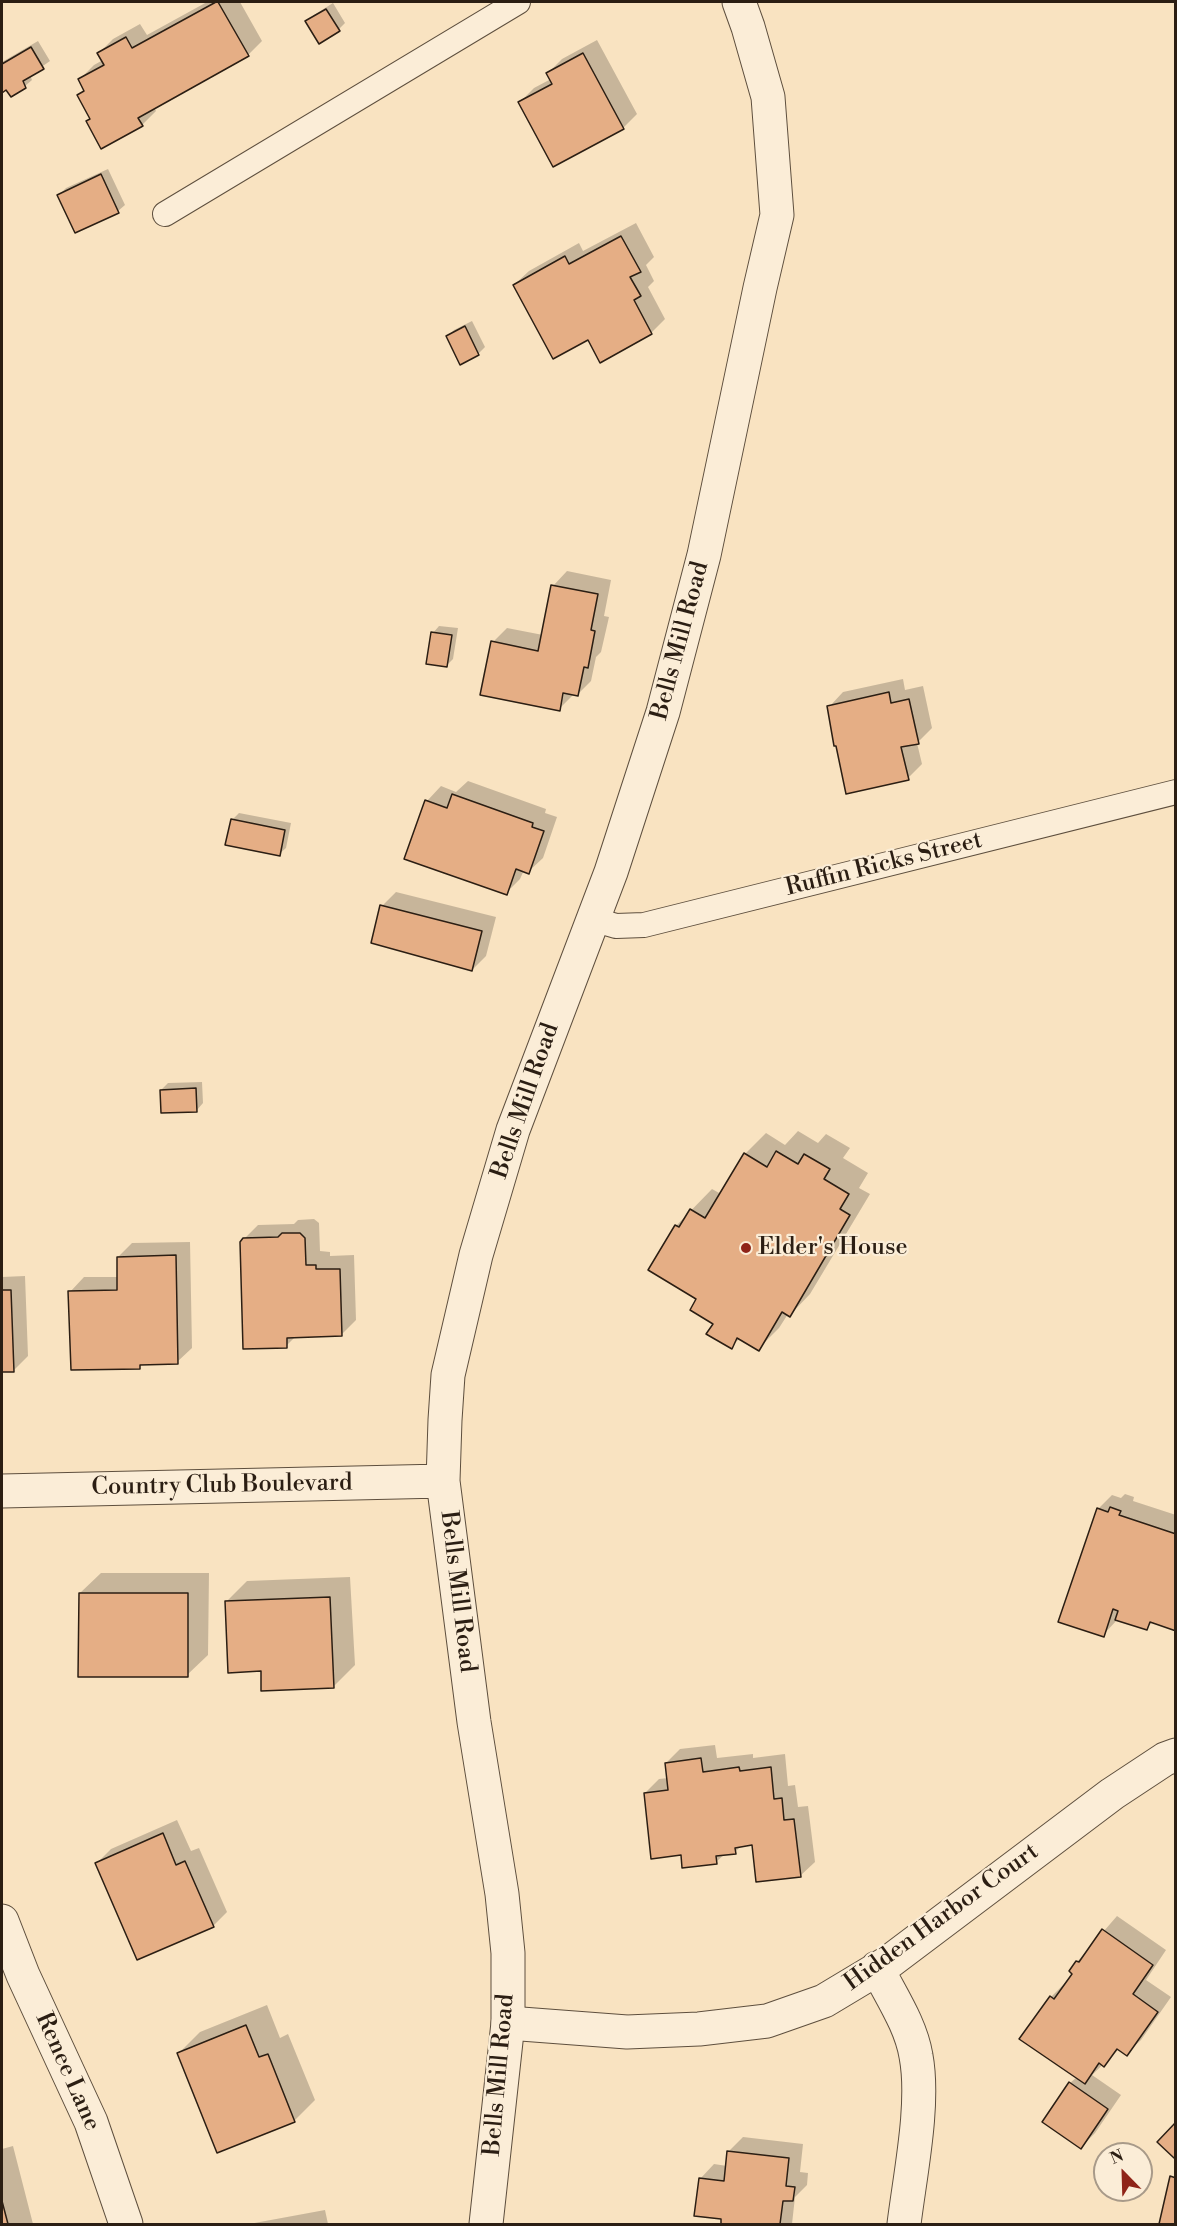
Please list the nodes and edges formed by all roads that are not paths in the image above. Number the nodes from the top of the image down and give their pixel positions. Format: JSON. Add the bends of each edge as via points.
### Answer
{"nodes":[{"id":1,"x":518,"y":2,"type":"edge"},
{"id":2,"x":739,"y":2,"type":"edge"},
{"id":3,"x":165,"y":214,"type":"dead end"},
{"id":4,"x":1176,"y":792,"type":"edge"},
{"id":5,"x":592,"y":919,"type":"junction"},
{"id":6,"x":443,"y":1482,"type":"junction"},
{"id":7,"x":2,"y":1491,"type":"edge"},
{"id":8,"x":1176,"y":1755,"type":"edge"},
{"id":9,"x":2,"y":1921,"type":"edge"},
{"id":10,"x":877,"y":1968,"type":"junction"},
{"id":11,"x":508,"y":2023,"type":"junction"},
{"id":12,"x":126,"y":2224,"type":"edge"},
{"id":13,"x":486,"y":2224,"type":"edge"},
{"id":14,"x":904,"y":2224,"type":"edge"}],
"edges":[{"from":1,"to":3,"type":"lane"},
{"from":2,"to":5,"type":"street","name":"Bells Mill Road","via":[[768,97],[777,215],[705,555],[669,690]]},
{"from":4,"to":5,"type":"lane","name":"Ruffin Ricks Street","via":[[644,925],[616,926]]},
{"from":5,"to":6,"type":"street","name":"Bells Mill Road","via":[[513,1130],[476,1256],[448,1375]]},
{"from":6,"to":7,"type":"street","name":"Country Club Boulevard"},
{"from":6,"to":11,"type":"street","name":"Bells Mill Road","via":[[474,1722],[502,1894],[508,1953]]},
{"from":8,"to":10,"type":"street","name":"Hidden Harbor Court","via":[[1112,1794]]},
{"from":9,"to":12,"type":"street","name":"Renee Lane","via":[[23,1976],[92,2122]]},
{"from":10,"to":11,"type":"street","name":"Hidden Harbor Court","via":[[824,2001],[767,2021],[627,2032]]},
{"from":10,"to":14,"type":"street","via":[[910,2033],[916,2055],[916,2129]]},
{"from":11,"to":13,"type":"street","name":"Bells Mill Road"}]}
